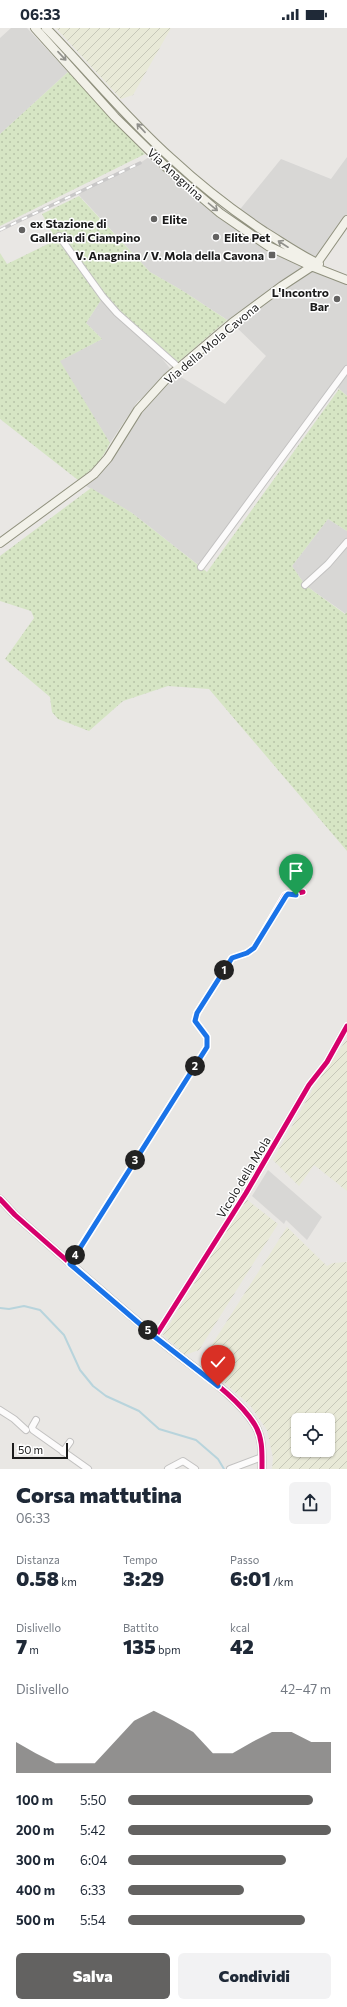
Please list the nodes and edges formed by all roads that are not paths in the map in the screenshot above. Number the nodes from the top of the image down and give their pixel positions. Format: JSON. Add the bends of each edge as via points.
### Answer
{"nodes":[{"id":1,"x":35,"y":28,"type":"edge"},
{"id":2,"x":46,"y":28,"type":"edge"},
{"id":3,"x":204,"y":188,"type":"junction"},
{"id":4,"x":198,"y":195,"type":"junction"},
{"id":5,"x":347,"y":220,"type":"edge"},
{"id":6,"x":59,"y":236,"type":"dead end"},
{"id":7,"x":314,"y":264,"type":"junction"},
{"id":8,"x":347,"y":274,"type":"edge"},
{"id":9,"x":347,"y":280,"type":"edge"},
{"id":10,"x":178,"y":368,"type":"junction"},
{"id":11,"x":347,"y":369,"type":"edge"},
{"id":12,"x":347,"y":542,"type":"edge"},
{"id":13,"x":0,"y":543,"type":"edge"},
{"id":14,"x":201,"y":566,"type":"dead end"},
{"id":15,"x":305,"y":585,"type":"dead end"},
{"id":16,"x":303,"y":892,"type":"dead end"},
{"id":17,"x":347,"y":1026,"type":"edge"},
{"id":18,"x":0,"y":1200,"type":"edge"},
{"id":19,"x":70,"y":1264,"type":"junction"},
{"id":20,"x":155,"y":1337,"type":"junction"},
{"id":21,"x":0,"y":1410,"type":"edge"},
{"id":22,"x":36,"y":1420,"type":"dead end"},
{"id":23,"x":26,"y":1430,"type":"dead end"},
{"id":24,"x":70,"y":1442,"type":"dead end"},
{"id":25,"x":63,"y":1452,"type":"junction"},
{"id":26,"x":262,"y":1457,"type":"junction"},
{"id":27,"x":88,"y":1469,"type":"edge"},
{"id":28,"x":168,"y":1469,"type":"edge"},
{"id":29,"x":195,"y":1469,"type":"edge"},
{"id":30,"x":230,"y":1469,"type":"edge"},
{"id":31,"x":262,"y":1469,"type":"edge"}],
"edges":[{"from":1,"to":4,"type":"main road","name":"Via Anagnina","one_way":true,"via":[[115,117]]},
{"from":3,"to":2,"type":"main road","name":"Via Anagnina","one_way":true,"via":[[161,149]]},
{"from":3,"to":4,"type":"street"},
{"from":7,"to":3,"type":"main road","name":"Via Anagnina","one_way":true,"via":[[251,223]]},
{"from":4,"to":7,"type":"main road","name":"Via Anagnina","one_way":true,"via":[[252,237],[273,249]]},
{"from":5,"to":7,"type":"main road","name":"Via della Mola Cavona"},
{"from":6,"to":10,"type":"street","via":[[117,313]]},
{"from":7,"to":8,"type":"main road","name":"Via Anagnina"},
{"from":7,"to":9,"type":"main road","name":"Via Anagnina"},
{"from":7,"to":10,"type":"main road","name":"Via della Mola Cavona","via":[[232,323]]},
{"from":10,"to":13,"type":"main road","name":"Via della Mola Cavona","via":[[138,410],[97,471]]},
{"from":11,"to":14,"type":"street","via":[[268,479]]},
{"from":12,"to":15,"type":"street"},
{"from":16,"to":19,"type":"street","via":[[286,896],[254,948],[232,958],[197,1013],[195,1021],[207,1037],[207,1047]]},
{"from":17,"to":20,"type":"street","name":"Vicolo della Mola"},
{"from":18,"to":19,"type":"street"},
{"from":19,"to":20,"type":"street"},
{"from":20,"to":26,"type":"street","via":[[228,1394],[252,1420],[259,1433]]},
{"from":21,"to":23,"type":"street"},
{"from":22,"to":25,"type":"street","via":[[32,1429]]},
{"from":24,"to":25,"type":"street"},
{"from":25,"to":27,"type":"street"},
{"from":26,"to":30,"type":"street"},
{"from":26,"to":31,"type":"street"},
{"from":28,"to":29,"type":"street","via":[[183,1460]]}]}
